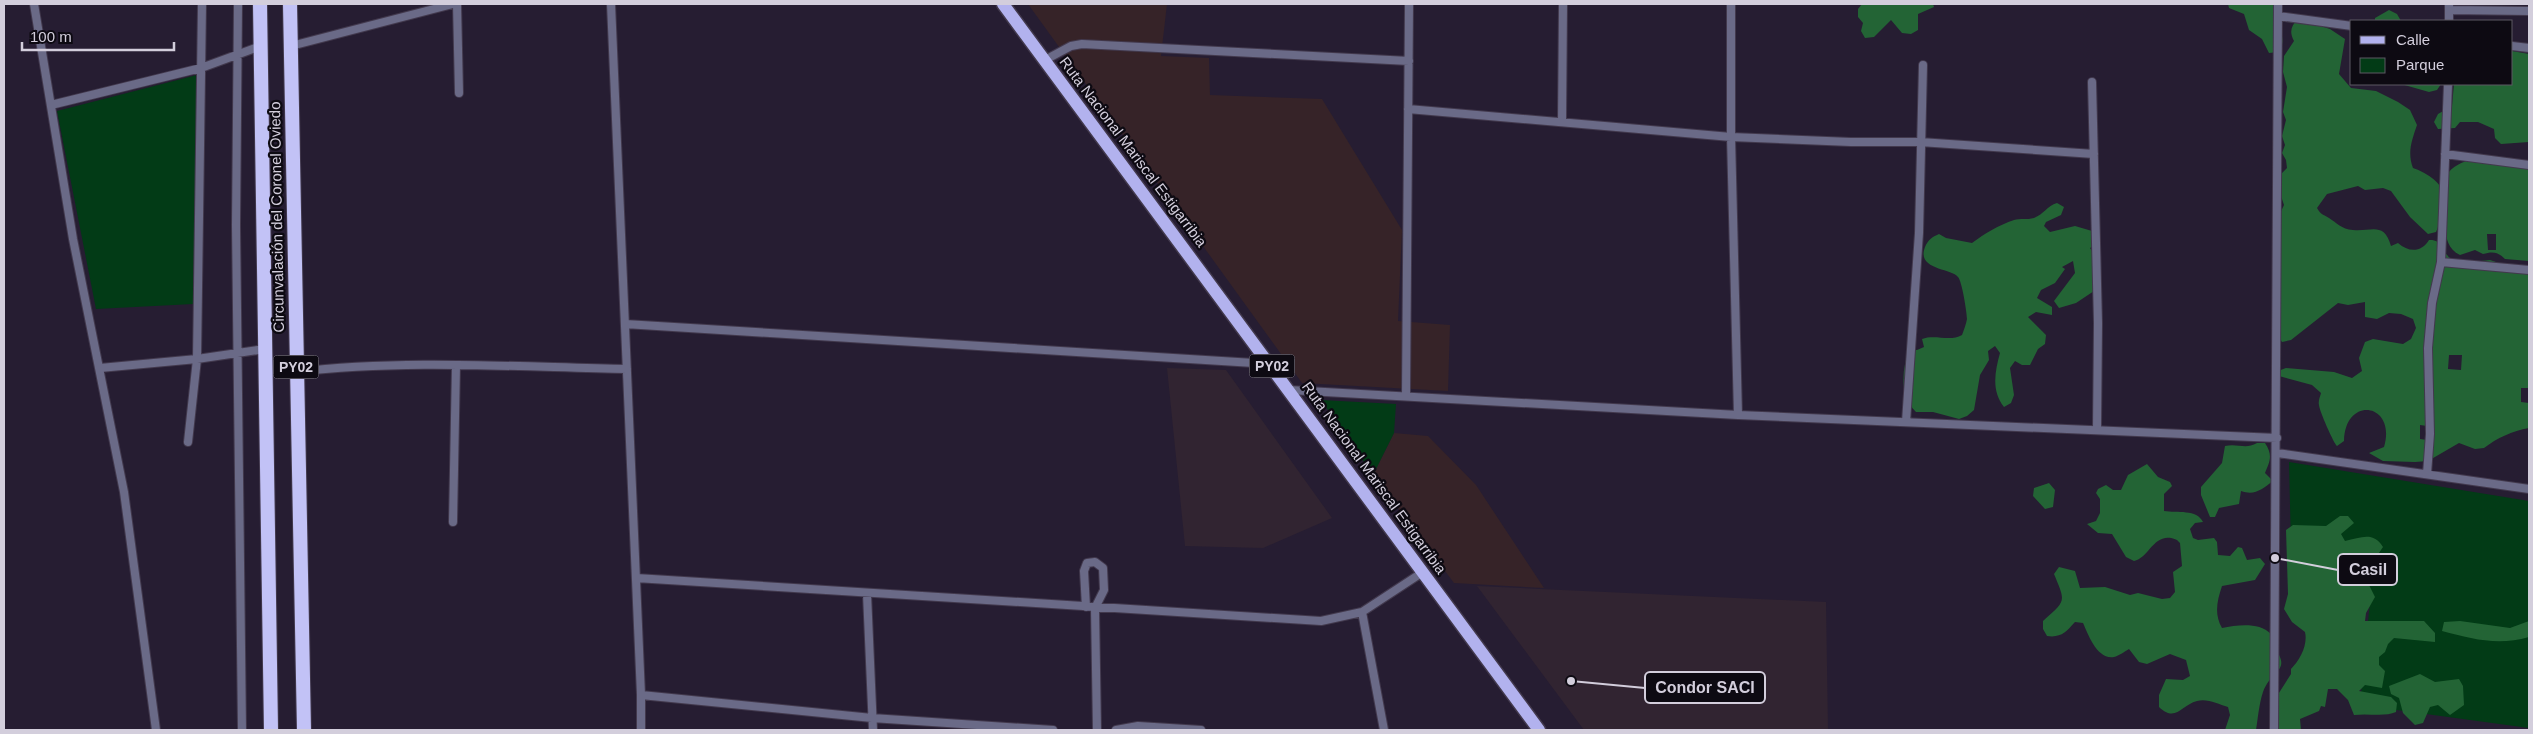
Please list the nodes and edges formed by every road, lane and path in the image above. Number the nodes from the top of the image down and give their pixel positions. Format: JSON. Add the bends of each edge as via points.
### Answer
{"nodes":[{"id":1,"x":34,"y":4,"type":"edge"},
{"id":2,"x":202,"y":4,"type":"edge"},
{"id":3,"x":238,"y":4,"type":"edge"},
{"id":4,"x":260,"y":4,"type":"edge"},
{"id":5,"x":290,"y":4,"type":"edge"},
{"id":6,"x":455,"y":4,"type":"edge"},
{"id":7,"x":612,"y":4,"type":"edge"},
{"id":8,"x":1003,"y":4,"type":"edge"},
{"id":9,"x":1409,"y":4,"type":"edge"},
{"id":10,"x":1563,"y":4,"type":"edge"},
{"id":11,"x":1731,"y":4,"type":"edge"},
{"id":12,"x":2278,"y":4,"type":"edge"},
{"id":13,"x":2449,"y":7,"type":"edge"},
{"id":14,"x":2529,"y":11,"type":"edge"},
{"id":15,"x":2278,"y":16,"type":"junction"},
{"id":16,"x":2449,"y":20,"type":"edge"},
{"id":17,"x":2350,"y":26,"type":"edge"},
{"id":18,"x":261,"y":46,"type":"junction"},
{"id":19,"x":290,"y":46,"type":"junction"},
{"id":20,"x":2513,"y":46,"type":"edge"},
{"id":21,"x":2529,"y":48,"type":"edge"},
{"id":22,"x":238,"y":54,"type":"junction"},
{"id":23,"x":1045,"y":60,"type":"junction"},
{"id":24,"x":1409,"y":61,"type":"junction"},
{"id":25,"x":1923,"y":65,"type":"dead end"},
{"id":26,"x":201,"y":68,"type":"junction"},
{"id":27,"x":2092,"y":82,"type":"dead end"},
{"id":28,"x":2448,"y":85,"type":"edge"},
{"id":29,"x":459,"y":93,"type":"dead end"},
{"id":30,"x":51,"y":105,"type":"junction"},
{"id":31,"x":1408,"y":109,"type":"junction"},
{"id":32,"x":1562,"y":122,"type":"junction"},
{"id":33,"x":1731,"y":137,"type":"junction"},
{"id":34,"x":1920,"y":142,"type":"junction"},
{"id":35,"x":2094,"y":154,"type":"junction"},
{"id":36,"x":2445,"y":154,"type":"junction"},
{"id":37,"x":2529,"y":165,"type":"edge"},
{"id":38,"x":2441,"y":262,"type":"junction"},
{"id":39,"x":2529,"y":270,"type":"edge"},
{"id":40,"x":625,"y":324,"type":"junction"},
{"id":41,"x":265,"y":349,"type":"junction"},
{"id":42,"x":238,"y":353,"type":"junction"},
{"id":43,"x":197,"y":359,"type":"junction"},
{"id":44,"x":1270,"y":364,"type":"junction"},
{"id":45,"x":456,"y":365,"type":"junction"},
{"id":46,"x":100,"y":368,"type":"junction"},
{"id":47,"x":627,"y":369,"type":"junction"},
{"id":48,"x":296,"y":372,"type":"junction"},
{"id":49,"x":1289,"y":390,"type":"junction"},
{"id":50,"x":1406,"y":396,"type":"junction"},
{"id":51,"x":1738,"y":415,"type":"junction"},
{"id":52,"x":1906,"y":422,"type":"junction"},
{"id":53,"x":2096,"y":429,"type":"junction"},
{"id":54,"x":2277,"y":438,"type":"junction"},
{"id":55,"x":188,"y":442,"type":"dead end"},
{"id":56,"x":2277,"y":452,"type":"junction"},
{"id":57,"x":2427,"y":474,"type":"junction"},
{"id":58,"x":2529,"y":489,"type":"edge"},
{"id":59,"x":453,"y":522,"type":"dead end"},
{"id":60,"x":1423,"y":572,"type":"junction"},
{"id":61,"x":636,"y":578,"type":"junction"},
{"id":62,"x":867,"y":594,"type":"junction"},
{"id":63,"x":1090,"y":608,"type":"junction"},
{"id":64,"x":1362,"y":612,"type":"junction"},
{"id":65,"x":641,"y":696,"type":"junction"},
{"id":66,"x":872,"y":718,"type":"junction"},
{"id":67,"x":156,"y":730,"type":"edge"},
{"id":68,"x":242,"y":730,"type":"edge"},
{"id":69,"x":271,"y":730,"type":"edge"},
{"id":70,"x":304,"y":730,"type":"edge"},
{"id":71,"x":641,"y":730,"type":"edge"},
{"id":72,"x":873,"y":730,"type":"edge"},
{"id":73,"x":1053,"y":730,"type":"edge"},
{"id":74,"x":1097,"y":730,"type":"edge"},
{"id":75,"x":1116,"y":730,"type":"edge"},
{"id":76,"x":1201,"y":730,"type":"edge"},
{"id":77,"x":1384,"y":730,"type":"edge"},
{"id":78,"x":1539,"y":730,"type":"edge"},
{"id":79,"x":2274,"y":730,"type":"edge"}],
"edges":[{"from":1,"to":30,"type":"street"},
{"from":2,"to":26,"type":"street"},
{"from":3,"to":22,"type":"street"},
{"from":4,"to":18,"type":"highway","name":"Circunvalación del Coronel Oviedo","number":"PY02"},
{"from":5,"to":19,"type":"highway","name":"Circunvalación del Coronel Oviedo","number":"PY02"},
{"from":6,"to":19,"type":"street"},
{"from":6,"to":29,"type":"street"},
{"from":7,"to":40,"type":"street"},
{"from":8,"to":23,"type":"main road","name":"Ruta Nacional Mariscal Estigarribia","number":"PY02"},
{"from":9,"to":24,"type":"street"},
{"from":10,"to":32,"type":"street"},
{"from":11,"to":33,"type":"street"},
{"from":12,"to":15,"type":"street"},
{"from":13,"to":14,"type":"street"},
{"from":13,"to":16,"type":"street"},
{"from":15,"to":17,"type":"street"},
{"from":15,"to":54,"type":"street"},
{"from":18,"to":22,"type":"street"},
{"from":18,"to":41,"type":"highway","name":"Circunvalación del Coronel Oviedo","number":"PY02"},
{"from":19,"to":48,"type":"highway","name":"Circunvalación del Coronel Oviedo","number":"PY02"},
{"from":20,"to":21,"type":"street"},
{"from":22,"to":26,"type":"street"},
{"from":22,"to":42,"type":"street"},
{"from":23,"to":24,"type":"street","via":[[1071,46],[1082,44]]},
{"from":23,"to":44,"type":"main road","name":"Ruta Nacional Mariscal Estigarribia","number":"PY02"},
{"from":24,"to":31,"type":"street"},
{"from":25,"to":34,"type":"street"},
{"from":26,"to":30,"type":"street"},
{"from":26,"to":43,"type":"street"},
{"from":27,"to":35,"type":"street"},
{"from":28,"to":36,"type":"street"},
{"from":30,"to":46,"type":"street","via":[[73,239]]},
{"from":31,"to":32,"type":"street"},
{"from":31,"to":50,"type":"street"},
{"from":32,"to":33,"type":"street"},
{"from":33,"to":34,"type":"street"},
{"from":33,"to":51,"type":"street"},
{"from":34,"to":35,"type":"street"},
{"from":34,"to":52,"type":"street","via":[[1919,232]]},
{"from":35,"to":53,"type":"street","via":[[2098,323]]},
{"from":36,"to":37,"type":"street"},
{"from":36,"to":38,"type":"street"},
{"from":38,"to":39,"type":"street"},
{"from":38,"to":57,"type":"street","via":[[2432,303],[2428,348],[2430,434]]},
{"from":40,"to":44,"type":"street"},
{"from":40,"to":47,"type":"street"},
{"from":41,"to":42,"type":"street"},
{"from":41,"to":69,"type":"highway","name":"Circunvalación del Coronel Oviedo","number":"PY02"},
{"from":42,"to":43,"type":"street"},
{"from":42,"to":68,"type":"street"},
{"from":43,"to":46,"type":"street"},
{"from":43,"to":55,"type":"street"},
{"from":44,"to":49,"type":"main road","name":"Ruta Nacional Mariscal Estigarribia","number":"PY02"},
{"from":45,"to":47,"type":"street"},
{"from":45,"to":48,"type":"street"},
{"from":45,"to":59,"type":"street"},
{"from":46,"to":67,"type":"street","via":[[124,492]]},
{"from":47,"to":61,"type":"street"},
{"from":48,"to":70,"type":"highway","name":"Circunvalación del Coronel Oviedo","number":"PY02"},
{"from":49,"to":50,"type":"street"},
{"from":49,"to":60,"type":"main road","name":"Ruta Nacional Mariscal Estigarribia","number":"PY02"},
{"from":50,"to":51,"type":"street"},
{"from":51,"to":52,"type":"street"},
{"from":52,"to":53,"type":"street"},
{"from":53,"to":54,"type":"street"},
{"from":54,"to":56,"type":"street"},
{"from":56,"to":57,"type":"street"},
{"from":56,"to":79,"type":"street"},
{"from":57,"to":58,"type":"street"},
{"from":60,"to":64,"type":"street"},
{"from":60,"to":78,"type":"main road","name":"Ruta Nacional Mariscal Estigarribia","number":"PY02"},
{"from":61,"to":62,"type":"street"},
{"from":61,"to":65,"type":"street"},
{"from":62,"to":63,"type":"street"},
{"from":62,"to":66,"type":"street"},
{"from":63,"to":63,"type":"street","via":[[1084,571],[1087,563],[1096,562],[1103,568],[1104,590]]},
{"from":63,"to":64,"type":"street","via":[[1321,622]]},
{"from":63,"to":74,"type":"street"},
{"from":64,"to":77,"type":"street"},
{"from":65,"to":66,"type":"street"},
{"from":65,"to":71,"type":"street"},
{"from":66,"to":72,"type":"street"},
{"from":66,"to":73,"type":"street"},
{"from":75,"to":76,"type":"street","via":[[1138,726]]}]}
